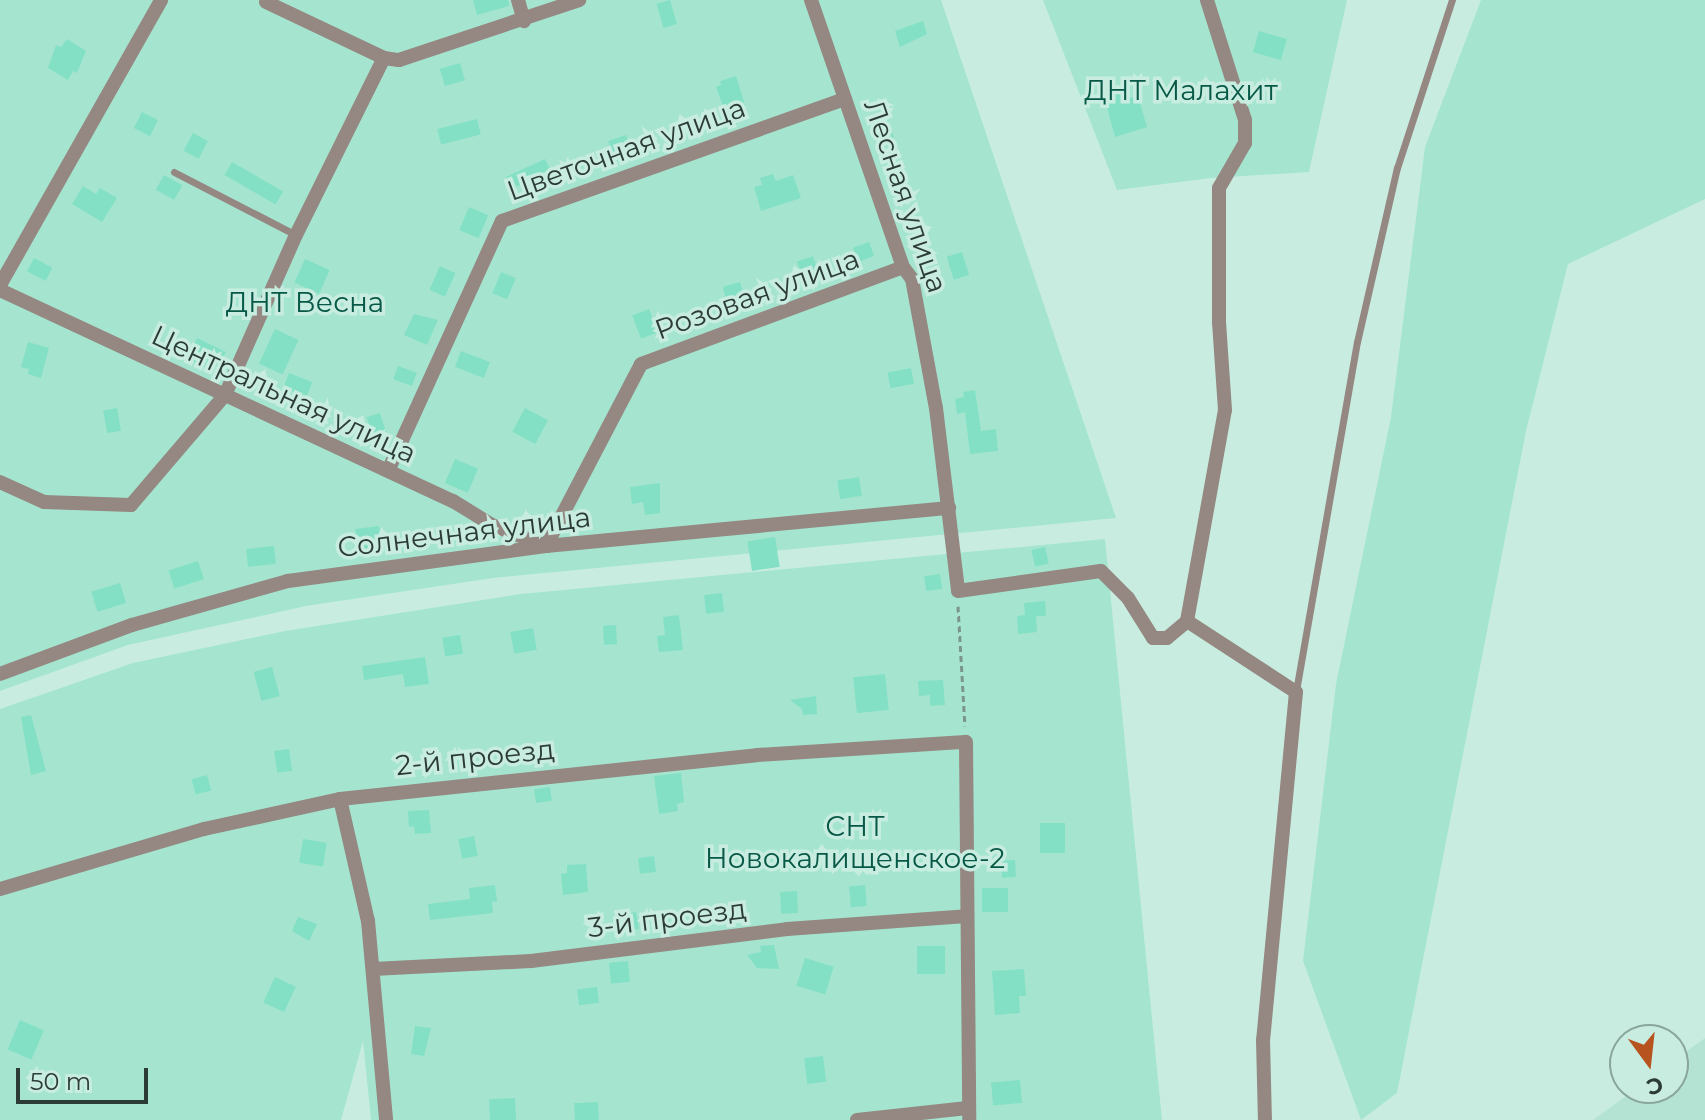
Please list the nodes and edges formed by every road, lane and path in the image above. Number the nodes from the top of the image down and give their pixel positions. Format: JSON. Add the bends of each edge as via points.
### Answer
{"nodes":[{"id":1,"x":161,"y":0,"type":"edge"},
{"id":2,"x":518,"y":0,"type":"edge"},
{"id":3,"x":579,"y":0,"type":"edge"},
{"id":4,"x":811,"y":0,"type":"edge"},
{"id":5,"x":1207,"y":0,"type":"edge"},
{"id":6,"x":1452,"y":0,"type":"edge"},
{"id":7,"x":266,"y":2,"type":"edge"},
{"id":8,"x":524,"y":21,"type":"junction"},
{"id":9,"x":384,"y":58,"type":"junction"},
{"id":10,"x":845,"y":99,"type":"junction"},
{"id":11,"x":174,"y":172,"type":"dead end"},
{"id":12,"x":296,"y":235,"type":"junction"},
{"id":13,"x":903,"y":267,"type":"junction"},
{"id":14,"x":0,"y":287,"type":"edge"},
{"id":15,"x":225,"y":395,"type":"junction"},
{"id":16,"x":388,"y":471,"type":"junction"},
{"id":17,"x":0,"y":482,"type":"edge"},
{"id":18,"x":949,"y":508,"type":"junction"},
{"id":19,"x":546,"y":546,"type":"junction"},
{"id":20,"x":958,"y":591,"type":"junction"},
{"id":21,"x":1187,"y":621,"type":"junction"},
{"id":22,"x":0,"y":674,"type":"edge"},
{"id":23,"x":1296,"y":692,"type":"junction"},
{"id":24,"x":966,"y":742,"type":"junction"},
{"id":25,"x":340,"y":799,"type":"junction"},
{"id":26,"x":0,"y":889,"type":"edge"},
{"id":27,"x":967,"y":916,"type":"junction"},
{"id":28,"x":373,"y":969,"type":"junction"},
{"id":29,"x":968,"y":1114,"type":"edge"},
{"id":30,"x":386,"y":1120,"type":"edge"},
{"id":31,"x":857,"y":1120,"type":"edge"},
{"id":32,"x":1265,"y":1120,"type":"edge"}],
"edges":[{"from":1,"to":14,"type":"street"},
{"from":2,"to":8,"type":"street"},
{"from":3,"to":8,"type":"street"},
{"from":4,"to":10,"type":"street","name":"Лесная улица"},
{"from":5,"to":21,"type":"street","via":[[1245,120],[1245,143],[1219,188],[1225,410]]},
{"from":6,"to":23,"type":"lane","via":[[1397,168],[1357,342]]},
{"from":7,"to":9,"type":"street"},
{"from":8,"to":9,"type":"street","via":[[399,60]]},
{"from":9,"to":12,"type":"street"},
{"from":10,"to":13,"type":"street","name":"Лесная улица"},
{"from":10,"to":16,"type":"street","name":"Цветочная улица","via":[[502,221]]},
{"from":11,"to":12,"type":"lane"},
{"from":12,"to":15,"type":"street"},
{"from":13,"to":18,"type":"street","name":"Лесная улица","via":[[915,294]]},
{"from":13,"to":19,"type":"street","name":"Розовая улица","via":[[641,364]]},
{"from":14,"to":15,"type":"street","name":"Центральная улица"},
{"from":15,"to":16,"type":"street","name":"Центральная улица"},
{"from":15,"to":17,"type":"street","via":[[131,505],[44,502]]},
{"from":16,"to":19,"type":"street","name":"Центральная улица","via":[[492,525]]},
{"from":18,"to":19,"type":"street","name":"Солнечная улица"},
{"from":18,"to":20,"type":"street","name":"Лесная улица"},
{"from":19,"to":22,"type":"street","name":"Солнечная улица","via":[[288,581],[132,625]]},
{"from":20,"to":21,"type":"street","via":[[1101,571],[1128,598],[1153,638],[1167,638]]},
{"from":20,"to":24,"type":"path"},
{"from":21,"to":23,"type":"street"},
{"from":23,"to":32,"type":"street","via":[[1263,1040]]},
{"from":24,"to":25,"type":"street","name":"2-й проезд","via":[[757,755]]},
{"from":24,"to":27,"type":"street"},
{"from":25,"to":26,"type":"street","name":"2-й проезд","via":[[204,829]]},
{"from":25,"to":28,"type":"street","via":[[368,921]]},
{"from":27,"to":28,"type":"street","name":"3-й проезд","via":[[787,929],[531,961]]},
{"from":27,"to":29,"type":"street"},
{"from":28,"to":30,"type":"street"},
{"from":29,"to":31,"type":"street"}]}
